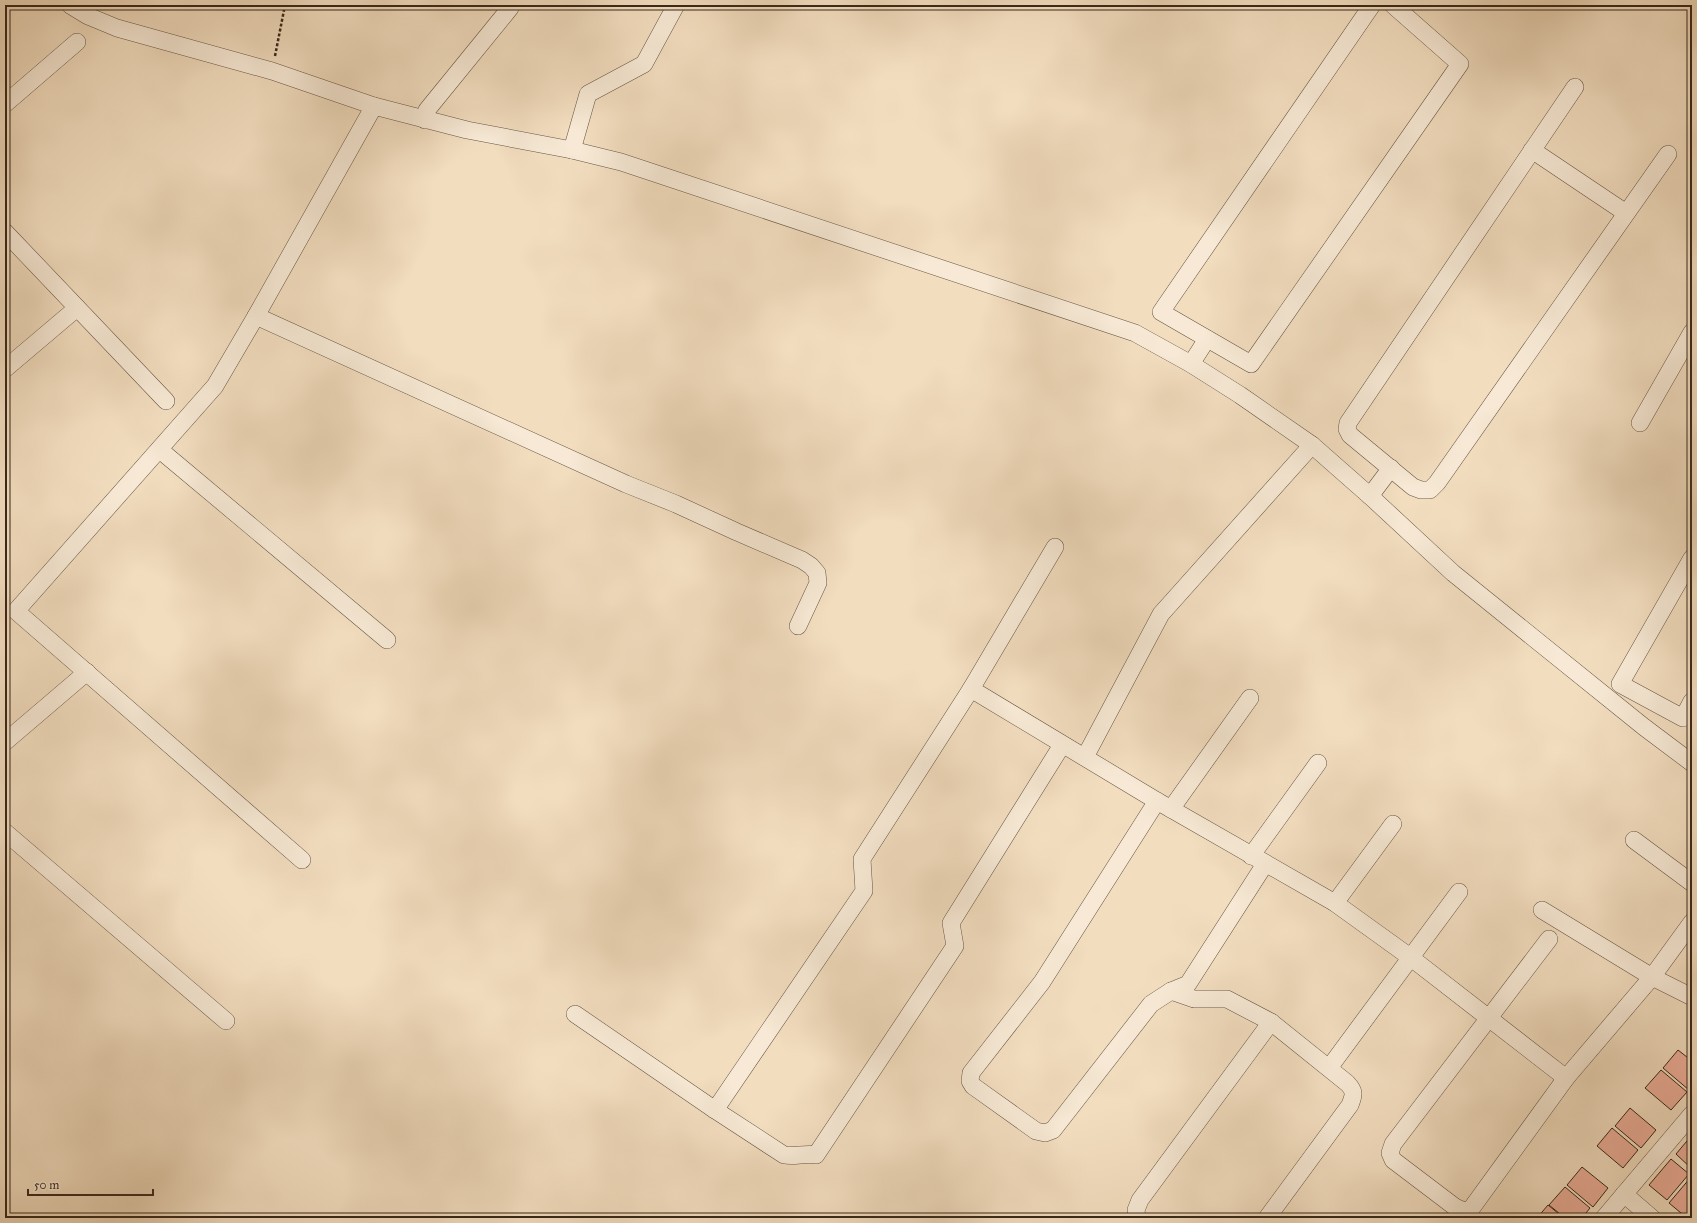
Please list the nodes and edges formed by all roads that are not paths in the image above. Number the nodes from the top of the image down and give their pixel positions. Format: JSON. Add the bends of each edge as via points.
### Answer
{"nodes":[{"id":1,"x":70,"y":5,"type":"edge"},
{"id":2,"x":676,"y":5,"type":"edge"},
{"id":3,"x":1372,"y":5,"type":"edge"},
{"id":4,"x":1393,"y":5,"type":"edge"},
{"id":5,"x":510,"y":8,"type":"dead end"},
{"id":6,"x":77,"y":42,"type":"dead end"},
{"id":7,"x":1575,"y":87,"type":"dead end"},
{"id":8,"x":5,"y":104,"type":"edge"},
{"id":9,"x":374,"y":106,"type":"junction"},
{"id":10,"x":424,"y":120,"type":"junction"},
{"id":11,"x":572,"y":150,"type":"junction"},
{"id":12,"x":1532,"y":150,"type":"junction"},
{"id":13,"x":1668,"y":154,"type":"dead end"},
{"id":14,"x":1626,"y":214,"type":"junction"},
{"id":15,"x":6,"y":234,"type":"edge"},
{"id":16,"x":77,"y":308,"type":"junction"},
{"id":17,"x":256,"y":316,"type":"junction"},
{"id":18,"x":1692,"y":332,"type":"edge"},
{"id":19,"x":1207,"y":339,"type":"junction"},
{"id":20,"x":1192,"y":364,"type":"junction"},
{"id":21,"x":5,"y":369,"type":"edge"},
{"id":22,"x":166,"y":401,"type":"dead end"},
{"id":23,"x":1640,"y":423,"type":"dead end"},
{"id":24,"x":1312,"y":445,"type":"junction"},
{"id":25,"x":160,"y":450,"type":"junction"},
{"id":26,"x":1391,"y":468,"type":"junction"},
{"id":27,"x":1370,"y":496,"type":"junction"},
{"id":28,"x":1056,"y":547,"type":"dead end"},
{"id":29,"x":1692,"y":558,"type":"edge"},
{"id":30,"x":798,"y":626,"type":"dead end"},
{"id":31,"x":387,"y":640,"type":"dead end"},
{"id":32,"x":87,"y":672,"type":"junction"},
{"id":33,"x":970,"y":688,"type":"junction"},
{"id":34,"x":1250,"y":698,"type":"dead end"},
{"id":35,"x":1692,"y":701,"type":"edge"},
{"id":36,"x":1656,"y":702,"type":"junction"},
{"id":37,"x":1644,"y":726,"type":"junction"},
{"id":38,"x":5,"y":742,"type":"edge"},
{"id":39,"x":1062,"y":745,"type":"junction"},
{"id":40,"x":1085,"y":757,"type":"junction"},
{"id":41,"x":1318,"y":763,"type":"dead end"},
{"id":42,"x":1692,"y":763,"type":"edge"},
{"id":43,"x":1164,"y":805,"type":"junction"},
{"id":44,"x":1393,"y":824,"type":"dead end"},
{"id":45,"x":5,"y":832,"type":"edge"},
{"id":46,"x":1634,"y":840,"type":"dead end"},
{"id":47,"x":302,"y":860,"type":"dead end"},
{"id":48,"x":1258,"y":860,"type":"junction"},
{"id":49,"x":1692,"y":883,"type":"edge"},
{"id":50,"x":1459,"y":892,"type":"dead end"},
{"id":51,"x":1335,"y":903,"type":"junction"},
{"id":52,"x":1542,"y":910,"type":"dead end"},
{"id":53,"x":1692,"y":922,"type":"edge"},
{"id":54,"x":1549,"y":939,"type":"dead end"},
{"id":55,"x":1410,"y":958,"type":"junction"},
{"id":56,"x":1652,"y":977,"type":"junction"},
{"id":57,"x":1172,"y":991,"type":"junction"},
{"id":58,"x":1692,"y":997,"type":"edge"},
{"id":59,"x":575,"y":1014,"type":"dead end"},
{"id":60,"x":1488,"y":1019,"type":"junction"},
{"id":61,"x":226,"y":1021,"type":"dead end"},
{"id":62,"x":1271,"y":1022,"type":"junction"},
{"id":63,"x":1328,"y":1068,"type":"junction"},
{"id":64,"x":1566,"y":1078,"type":"junction"},
{"id":65,"x":715,"y":1110,"type":"junction"},
{"id":66,"x":1692,"y":1114,"type":"edge"},
{"id":67,"x":1624,"y":1194,"type":"junction"},
{"id":68,"x":1137,"y":1218,"type":"edge"},
{"id":69,"x":1267,"y":1218,"type":"edge"},
{"id":70,"x":1604,"y":1218,"type":"edge"},
{"id":71,"x":1652,"y":1218,"type":"edge"}],
"edges":[{"from":1,"to":9,"type":"street","via":[[117,28],[272,71]]},
{"from":2,"to":11,"type":"street","via":[[644,64],[588,94]]},
{"from":3,"to":19,"type":"street","via":[[1161,312]]},
{"from":4,"to":19,"type":"street","via":[[1460,64],[1251,364]]},
{"from":5,"to":10,"type":"street","via":[[427,110]]},
{"from":6,"to":8,"type":"street"},
{"from":7,"to":12,"type":"street"},
{"from":9,"to":10,"type":"street"},
{"from":9,"to":17,"type":"street"},
{"from":10,"to":11,"type":"street"},
{"from":11,"to":20,"type":"street","via":[[621,162],[1134,333]]},
{"from":12,"to":14,"type":"street"},
{"from":12,"to":26,"type":"street","via":[[1348,423],[1350,434]]},
{"from":13,"to":14,"type":"street"},
{"from":14,"to":26,"type":"street","via":[[1430,490],[1413,487]]},
{"from":15,"to":16,"type":"street"},
{"from":16,"to":21,"type":"street"},
{"from":16,"to":22,"type":"street"},
{"from":17,"to":25,"type":"street","via":[[215,386]]},
{"from":17,"to":30,"type":"street","via":[[626,484],[802,560],[817,573],[818,583]]},
{"from":18,"to":23,"type":"street"},
{"from":19,"to":20,"type":"street"},
{"from":20,"to":24,"type":"street"},
{"from":24,"to":27,"type":"street"},
{"from":24,"to":40,"type":"street","via":[[1161,614]]},
{"from":25,"to":31,"type":"street"},
{"from":25,"to":32,"type":"street","via":[[16,611]]},
{"from":26,"to":27,"type":"street"},
{"from":27,"to":37,"type":"street","via":[[1453,573]]},
{"from":28,"to":33,"type":"street"},
{"from":29,"to":36,"type":"street","via":[[1620,684]]},
{"from":32,"to":38,"type":"street"},
{"from":32,"to":47,"type":"street"},
{"from":33,"to":39,"type":"street"},
{"from":33,"to":65,"type":"street","via":[[862,859],[864,891]]},
{"from":34,"to":43,"type":"street"},
{"from":35,"to":36,"type":"street","via":[[1683,718]]},
{"from":36,"to":37,"type":"street"},
{"from":37,"to":42,"type":"street"},
{"from":39,"to":40,"type":"street"},
{"from":39,"to":65,"type":"street","via":[[952,923],[955,946],[816,1155],[784,1155]]},
{"from":40,"to":43,"type":"street"},
{"from":41,"to":48,"type":"street"},
{"from":43,"to":48,"type":"street"},
{"from":43,"to":57,"type":"street","via":[[1042,982],[971,1073],[970,1081],[973,1086],[1036,1131],[1045,1133],[1053,1130],[1151,1004]]},
{"from":44,"to":51,"type":"street"},
{"from":45,"to":61,"type":"street"},
{"from":46,"to":49,"type":"street"},
{"from":48,"to":51,"type":"street"},
{"from":48,"to":57,"type":"street","via":[[1188,984]]},
{"from":50,"to":55,"type":"street"},
{"from":51,"to":55,"type":"street"},
{"from":52,"to":56,"type":"street"},
{"from":53,"to":56,"type":"street"},
{"from":54,"to":60,"type":"street"},
{"from":55,"to":60,"type":"street"},
{"from":55,"to":63,"type":"street"},
{"from":56,"to":58,"type":"street"},
{"from":56,"to":64,"type":"street"},
{"from":57,"to":62,"type":"street","via":[[1194,999],[1227,999]]},
{"from":59,"to":65,"type":"street"},
{"from":60,"to":64,"type":"street"},
{"from":60,"to":64,"type":"street","via":[[1394,1144],[1390,1153],[1393,1160],[1455,1207],[1464,1212],[1471,1209]]},
{"from":62,"to":63,"type":"street"},
{"from":62,"to":68,"type":"street","via":[[1140,1200],[1136,1210]]},
{"from":63,"to":69,"type":"street","via":[[1352,1088],[1354,1096]]},
{"from":66,"to":67,"type":"street"},
{"from":67,"to":70,"type":"street"},
{"from":67,"to":71,"type":"street"}]}
